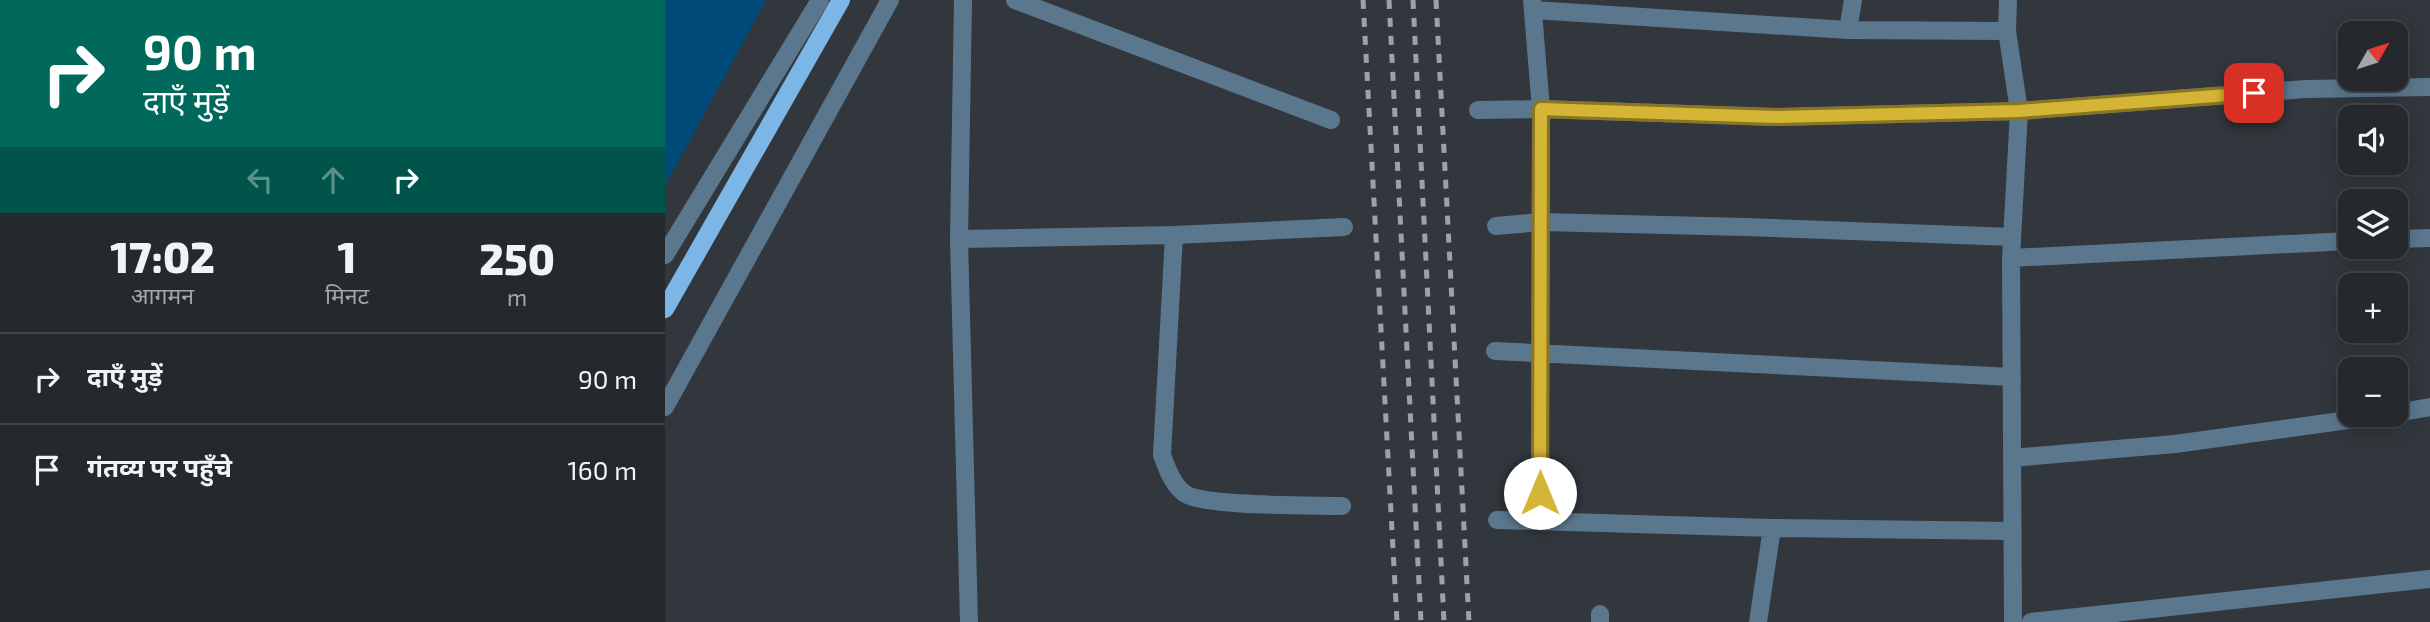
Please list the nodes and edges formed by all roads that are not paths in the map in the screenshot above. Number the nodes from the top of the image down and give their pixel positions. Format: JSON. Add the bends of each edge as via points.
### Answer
{"nodes":[{"id":1,"x":820,"y":0,"type":"edge"},
{"id":2,"x":841,"y":0,"type":"edge"},
{"id":3,"x":890,"y":0,"type":"edge"},
{"id":4,"x":963,"y":0,"type":"edge"},
{"id":5,"x":1015,"y":0,"type":"edge"},
{"id":6,"x":1853,"y":0,"type":"edge"},
{"id":7,"x":2008,"y":0,"type":"edge"},
{"id":8,"x":1533,"y":5,"type":"edge"},
{"id":9,"x":1848,"y":30,"type":"junction"},
{"id":10,"x":2007,"y":31,"type":"junction"},
{"id":11,"x":2430,"y":87,"type":"edge"},
{"id":12,"x":1541,"y":109,"type":"junction"},
{"id":13,"x":1478,"y":110,"type":"dead end"},
{"id":14,"x":2019,"y":111,"type":"junction"},
{"id":15,"x":1331,"y":120,"type":"dead end"},
{"id":16,"x":1542,"y":222,"type":"junction"},
{"id":17,"x":1496,"y":226,"type":"dead end"},
{"id":18,"x":1344,"y":227,"type":"dead end"},
{"id":19,"x":1174,"y":236,"type":"junction"},
{"id":20,"x":2012,"y":237,"type":"junction"},
{"id":21,"x":2430,"y":238,"type":"edge"},
{"id":22,"x":959,"y":239,"type":"junction"},
{"id":23,"x":2408,"y":239,"type":"edge"},
{"id":24,"x":2338,"y":243,"type":"edge"},
{"id":25,"x":665,"y":255,"type":"edge"},
{"id":26,"x":2011,"y":258,"type":"junction"},
{"id":27,"x":665,"y":309,"type":"edge"},
{"id":28,"x":1495,"y":351,"type":"dead end"},
{"id":29,"x":1540,"y":353,"type":"junction"},
{"id":30,"x":2012,"y":377,"type":"junction"},
{"id":31,"x":665,"y":407,"type":"edge"},
{"id":32,"x":2430,"y":407,"type":"edge"},
{"id":33,"x":2408,"y":411,"type":"edge"},
{"id":34,"x":2338,"y":421,"type":"edge"},
{"id":35,"x":2012,"y":458,"type":"junction"},
{"id":36,"x":1342,"y":506,"type":"dead end"},
{"id":37,"x":1497,"y":520,"type":"dead end"},
{"id":38,"x":1540,"y":521,"type":"junction"},
{"id":39,"x":1772,"y":528,"type":"junction"},
{"id":40,"x":2012,"y":531,"type":"junction"},
{"id":41,"x":2430,"y":579,"type":"edge"},
{"id":42,"x":969,"y":622,"type":"edge"},
{"id":43,"x":1758,"y":622,"type":"edge"},
{"id":44,"x":2013,"y":622,"type":"edge"},
{"id":45,"x":2031,"y":622,"type":"edge"}],
"edges":[{"from":1,"to":25,"type":"street"},
{"from":2,"to":27,"type":"main road"},
{"from":3,"to":31,"type":"street"},
{"from":4,"to":22,"type":"street"},
{"from":5,"to":15,"type":"street"},
{"from":6,"to":9,"type":"street"},
{"from":7,"to":10,"type":"street"},
{"from":8,"to":9,"type":"street"},
{"from":8,"to":12,"type":"street"},
{"from":9,"to":10,"type":"street"},
{"from":10,"to":14,"type":"street"},
{"from":11,"to":14,"type":"street","via":[[2306,89]]},
{"from":12,"to":13,"type":"street"},
{"from":12,"to":14,"type":"street","via":[[1776,117]]},
{"from":12,"to":16,"type":"street"},
{"from":14,"to":20,"type":"street"},
{"from":16,"to":17,"type":"street"},
{"from":16,"to":20,"type":"street"},
{"from":16,"to":29,"type":"street"},
{"from":18,"to":19,"type":"street"},
{"from":19,"to":22,"type":"street"},
{"from":19,"to":36,"type":"street","via":[[1162,455],[1169,474],[1184,494],[1206,501]]},
{"from":20,"to":26,"type":"street"},
{"from":21,"to":23,"type":"street"},
{"from":22,"to":42,"type":"street"},
{"from":24,"to":26,"type":"street"},
{"from":26,"to":30,"type":"street"},
{"from":28,"to":29,"type":"street"},
{"from":29,"to":30,"type":"street"},
{"from":29,"to":38,"type":"street"},
{"from":30,"to":35,"type":"street"},
{"from":32,"to":33,"type":"street"},
{"from":34,"to":35,"type":"street","via":[[2175,444]]},
{"from":35,"to":40,"type":"street"},
{"from":37,"to":38,"type":"street"},
{"from":38,"to":39,"type":"street"},
{"from":39,"to":40,"type":"street"},
{"from":39,"to":43,"type":"street"},
{"from":40,"to":44,"type":"street"},
{"from":41,"to":45,"type":"street"}]}
